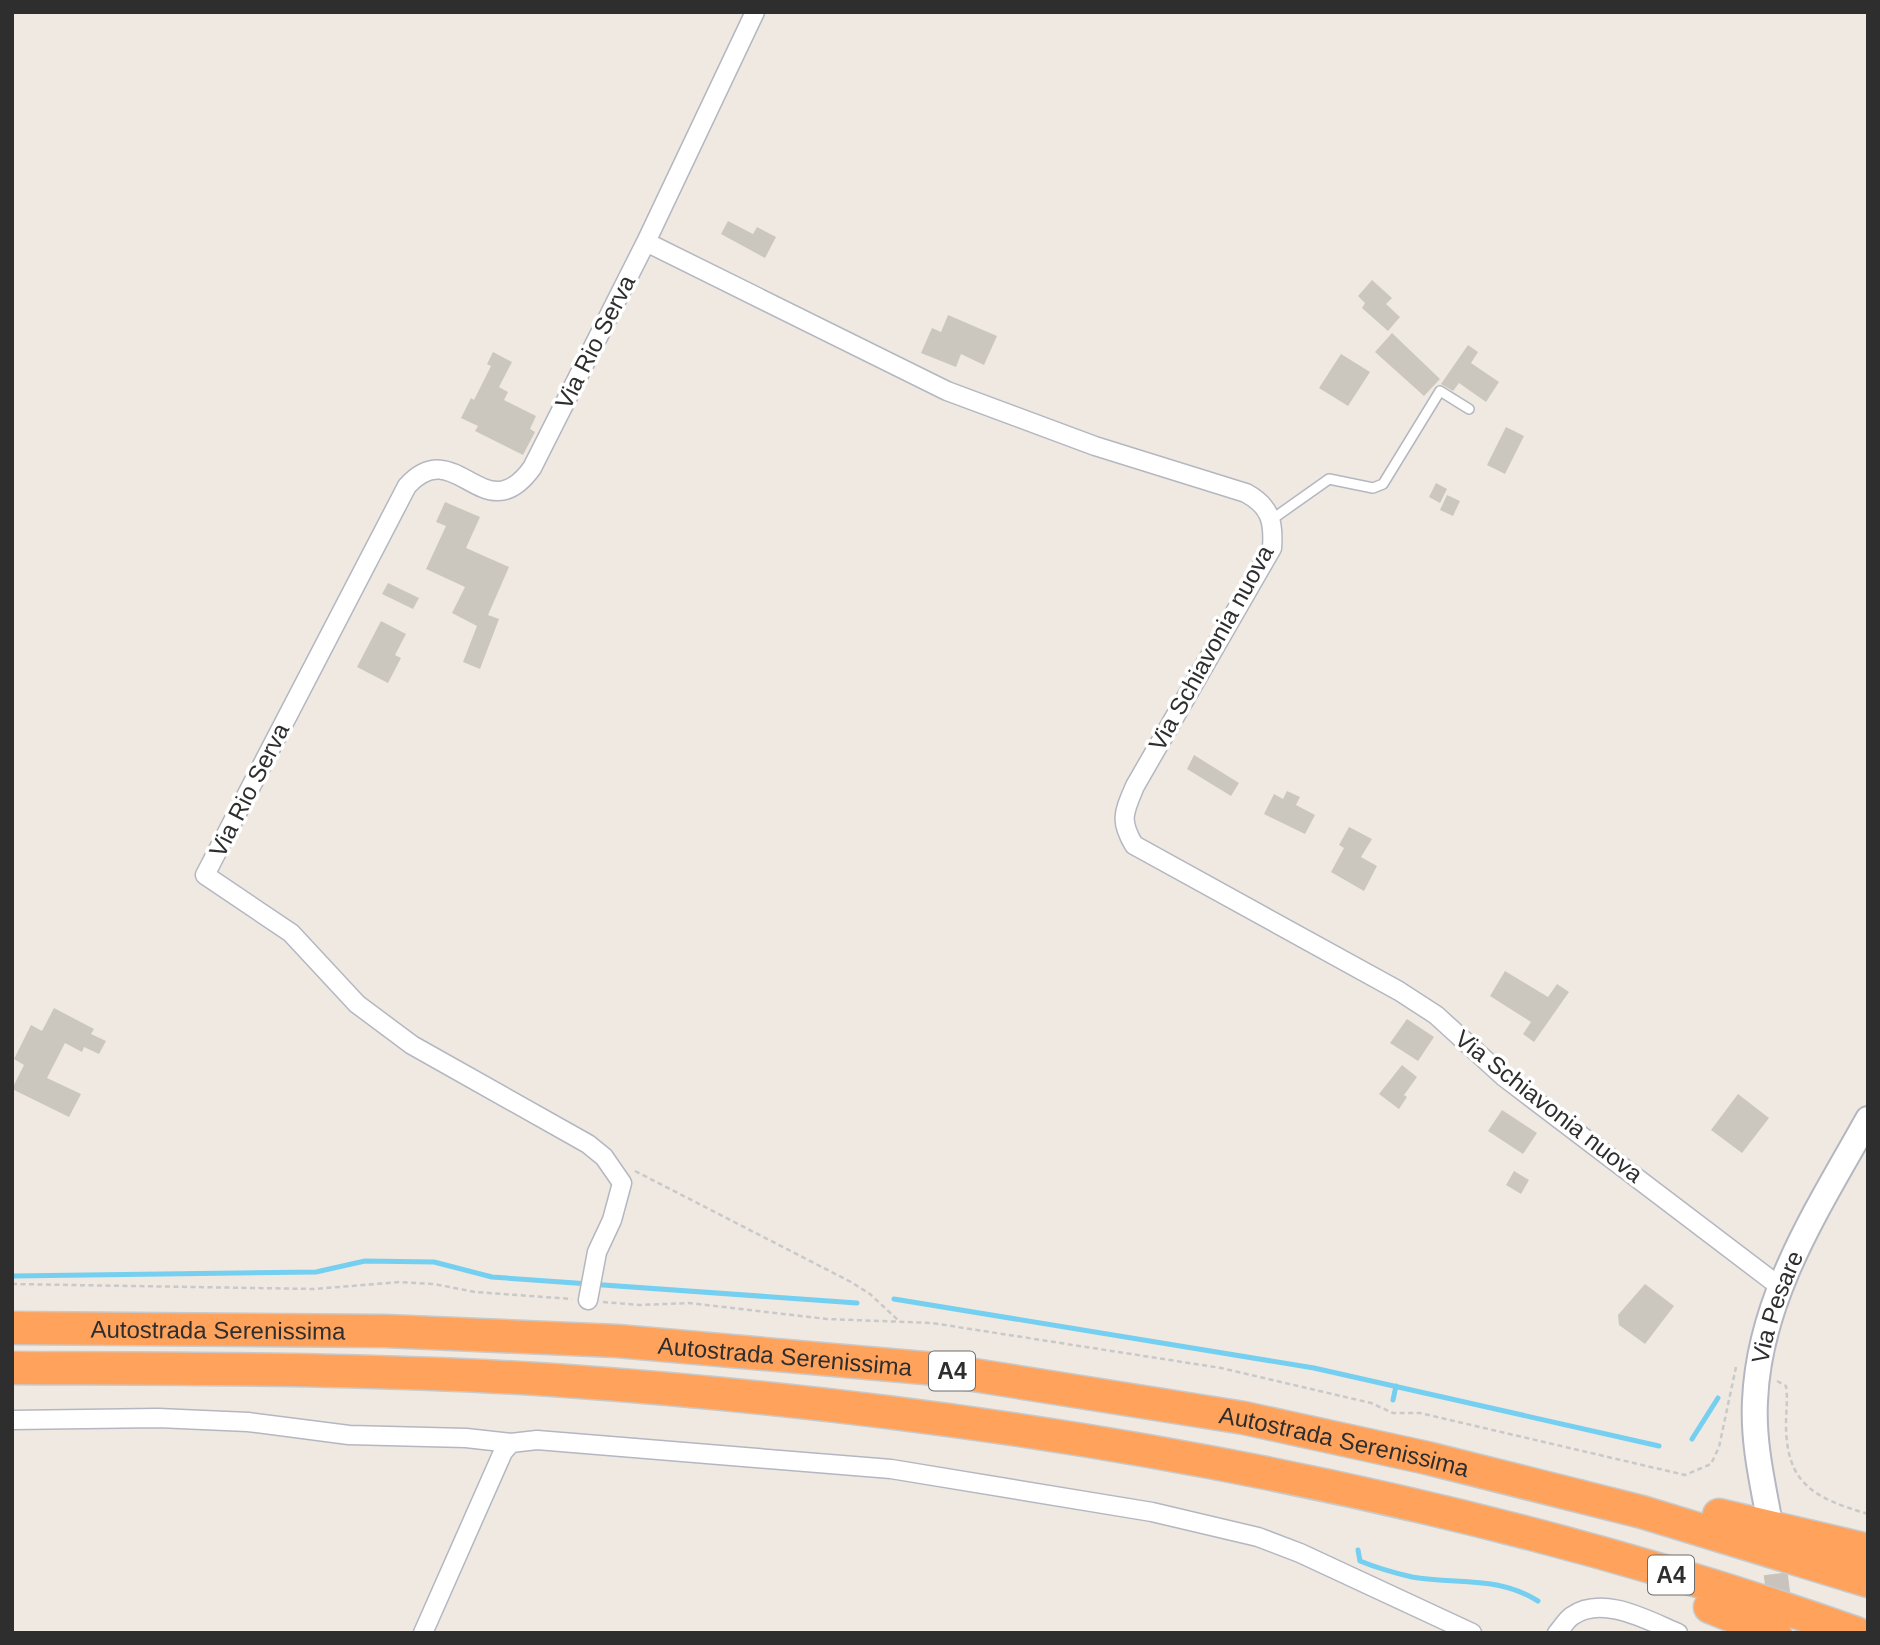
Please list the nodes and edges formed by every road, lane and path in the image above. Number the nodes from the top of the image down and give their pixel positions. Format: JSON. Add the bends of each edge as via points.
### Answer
{"nodes":[{"id":1,"x":755,"y":12,"type":"edge"},
{"id":2,"x":646,"y":242,"type":"junction"},
{"id":3,"x":1469,"y":409,"type":"dead end"},
{"id":4,"x":1271,"y":520,"type":"junction"},
{"id":5,"x":1868,"y":1119,"type":"edge"},
{"id":6,"x":616,"y":1171,"type":"junction"},
{"id":7,"x":1780,"y":1286,"type":"junction"},
{"id":8,"x":589,"y":1295,"type":"dead end"},
{"id":9,"x":899,"y":1321,"type":"dead end"},
{"id":10,"x":12,"y":1328,"type":"edge"},
{"id":11,"x":12,"y":1368,"type":"edge"},
{"id":12,"x":1757,"y":1375,"type":"junction"},
{"id":13,"x":12,"y":1420,"type":"edge"},
{"id":14,"x":511,"y":1443,"type":"junction"},
{"id":15,"x":1427,"y":1458,"type":"junction"},
{"id":16,"x":1768,"y":1513,"type":"tunnel mouth"},
{"id":17,"x":1868,"y":1514,"type":"edge"},
{"id":18,"x":1484,"y":1521,"type":"junction"},
{"id":19,"x":1868,"y":1550,"type":"edge"},
{"id":20,"x":1868,"y":1581,"type":"edge"},
{"id":21,"x":423,"y":1633,"type":"edge"},
{"id":22,"x":1472,"y":1633,"type":"edge"},
{"id":23,"x":1557,"y":1633,"type":"edge"},
{"id":24,"x":1678,"y":1633,"type":"edge"},
{"id":25,"x":1775,"y":1633,"type":"edge"},
{"id":26,"x":1856,"y":1633,"type":"edge"}],
"edges":[{"from":1,"to":2,"type":"street"},
{"from":2,"to":4,"type":"street","name":"Via Schiavonia nuova","via":[[947,391],[1095,446],[1246,493],[1261,501]]},
{"from":2,"to":6,"type":"street","name":"Via Rio Serva","via":[[532,468],[519,485],[507,491],[489,491],[433,467],[407,486],[205,875],[291,933],[357,1004],[412,1045],[588,1144]]},
{"from":3,"to":4,"type":"lane","via":[[1440,391],[1383,484],[1373,488],[1329,480]]},
{"from":4,"to":7,"type":"street","name":"Via Schiavonia nuova","via":[[1272,548],[1135,786],[1124,813],[1125,829],[1134,845],[1436,1015],[1504,1077]]},
{"from":5,"to":7,"type":"street","name":"Via Pesare"},
{"from":6,"to":8,"type":"street","via":[[622,1183],[597,1252]]},
{"from":6,"to":9,"type":"path","via":[[634,1170],[851,1282]]},
{"from":7,"to":12,"type":"street","name":"Via Pesare"},
{"from":10,"to":15,"type":"highway","name":"Autostrada Serenissima","number":"A4","via":[[399,1331],[617,1341],[936,1369],[1244,1418]]},
{"from":11,"to":18,"type":"highway","name":"Autostrada Serenissima","number":"A4","via":[[563,1380],[747,1395],[1159,1452],[1389,1497]]},
{"from":12,"to":16,"type":"street","name":"Via Pesare","via":[[1756,1442]]},
{"from":12,"to":17,"type":"path","via":[[1786,1386],[1788,1450],[1796,1474],[1813,1494]]},
{"from":13,"to":14,"type":"street","via":[[248,1422],[349,1436]]},
{"from":14,"to":21,"type":"street"},
{"from":14,"to":22,"type":"street","via":[[537,1440],[891,1469],[1152,1512],[1258,1537]]},
{"from":15,"to":19,"type":"highway","via":[[1498,1461]]},
{"from":15,"to":20,"type":"highway","name":"Autostrada Serenissima","number":"A4","via":[[1642,1512]]},
{"from":18,"to":25,"type":"highway","via":[[1525,1548],[1663,1588]]},
{"from":18,"to":26,"type":"highway","name":"Autostrada Serenissima","number":"A4"},
{"from":23,"to":24,"type":"street","via":[[1571,1616],[1601,1608],[1631,1614]]}]}
